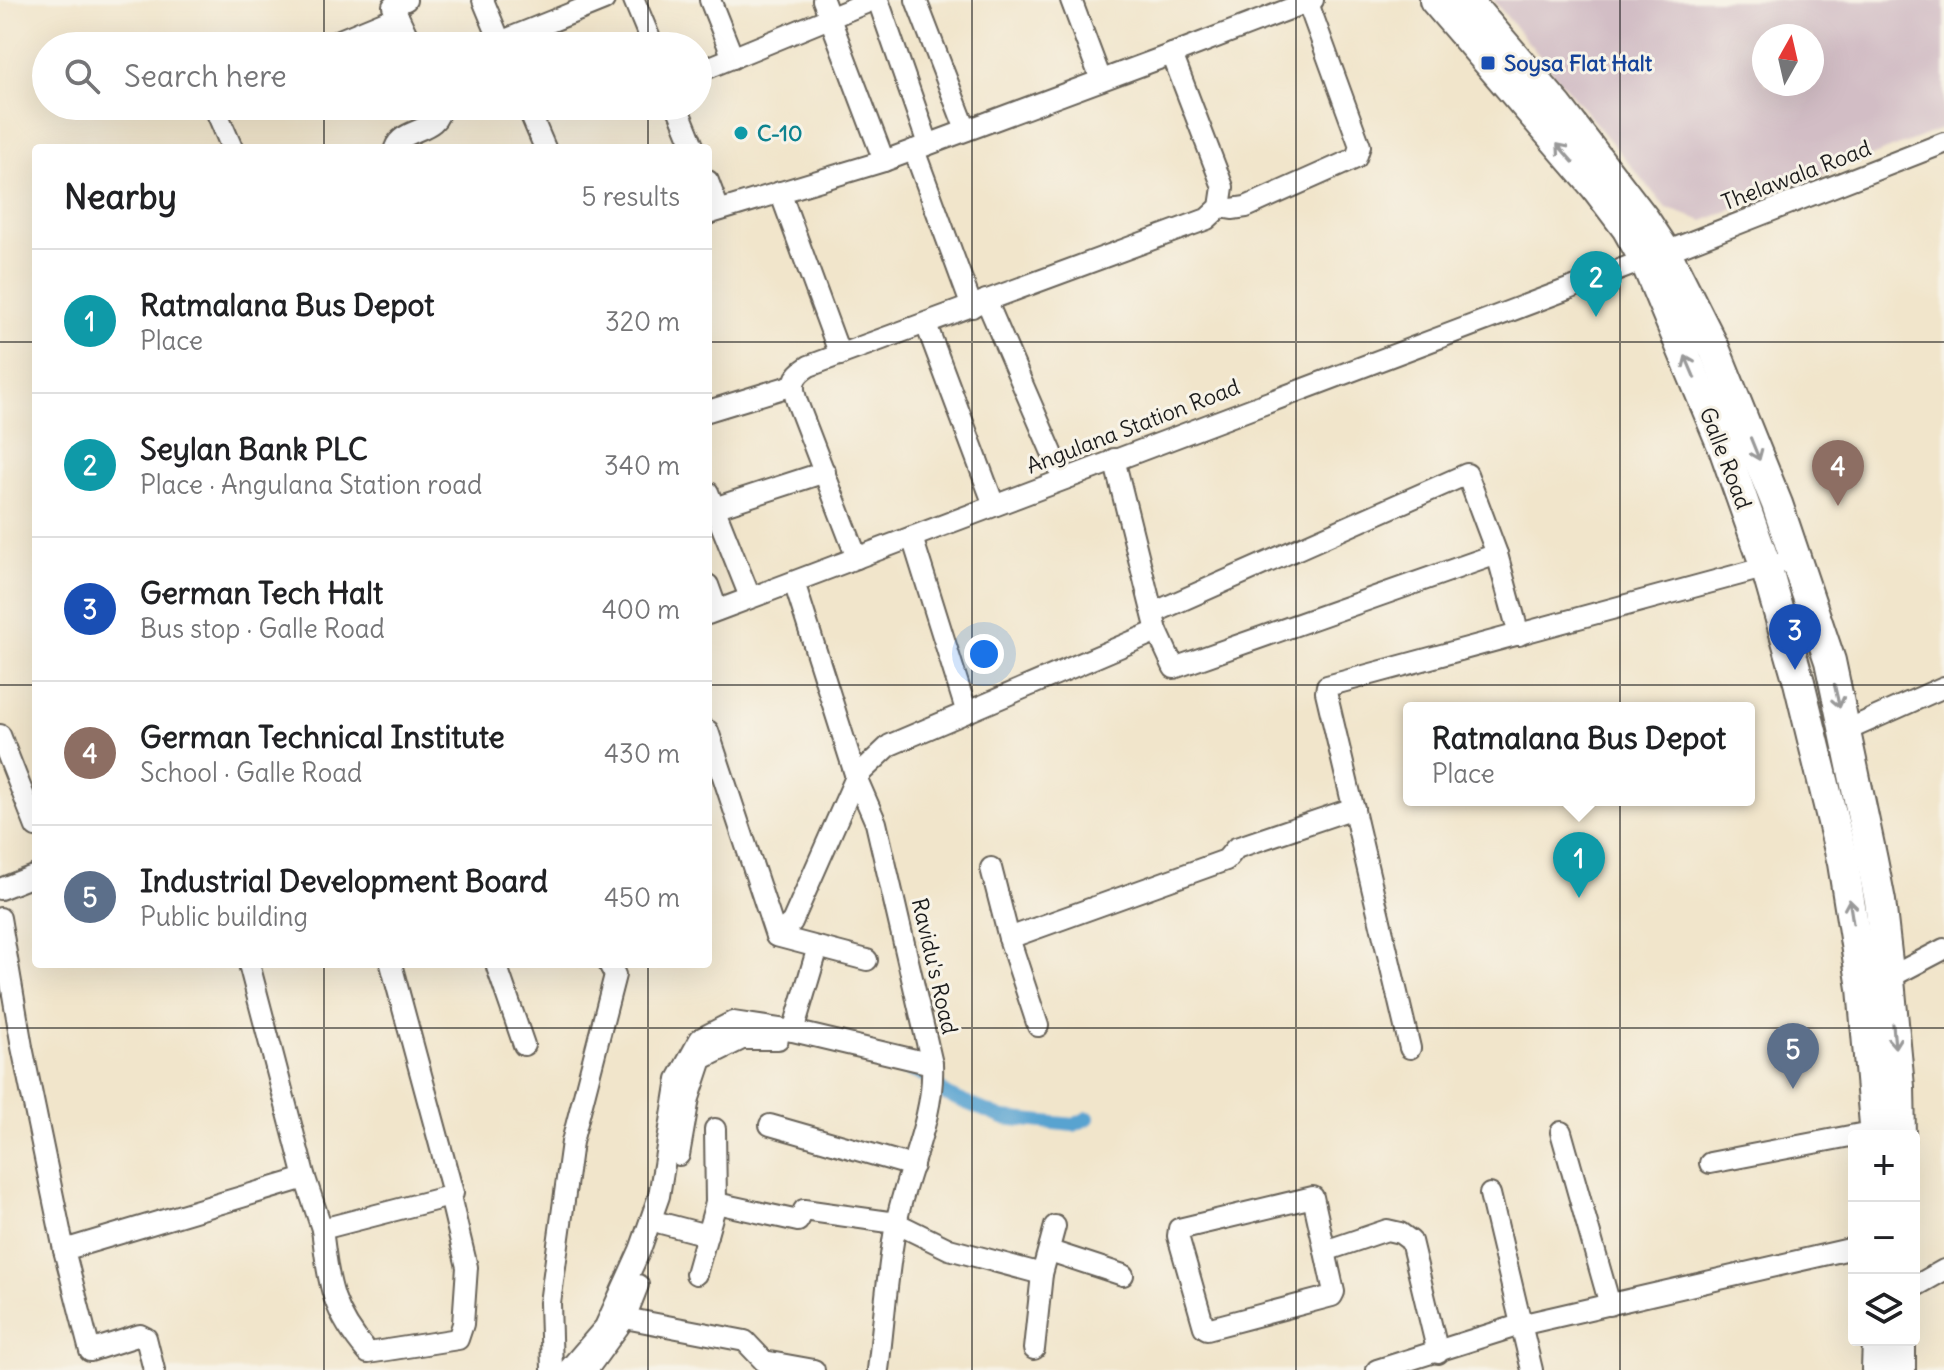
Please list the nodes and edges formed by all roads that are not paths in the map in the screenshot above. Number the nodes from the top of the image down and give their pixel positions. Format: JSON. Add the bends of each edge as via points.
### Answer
{"nodes":[{"id":1,"x":483,"y":0,"type":"edge"},
{"id":2,"x":634,"y":0,"type":"edge"},
{"id":3,"x":710,"y":0,"type":"edge"},
{"id":4,"x":875,"y":0,"type":"edge"},
{"id":5,"x":916,"y":0,"type":"edge"},
{"id":6,"x":1071,"y":0,"type":"edge"},
{"id":7,"x":1435,"y":0,"type":"edge"},
{"id":8,"x":1466,"y":0,"type":"edge"},
{"id":9,"x":599,"y":1,"type":"edge"},
{"id":10,"x":1311,"y":1,"type":"edge"},
{"id":11,"x":402,"y":8,"type":"edge"},
{"id":12,"x":826,"y":9,"type":"edge"},
{"id":13,"x":353,"y":32,"type":"edge"},
{"id":14,"x":408,"y":32,"type":"edge"},
{"id":15,"x":496,"y":32,"type":"edge"},
{"id":16,"x":528,"y":32,"type":"edge"},
{"id":17,"x":647,"y":32,"type":"edge"},
{"id":18,"x":1172,"y":54,"type":"junction"},
{"id":19,"x":733,"y":58,"type":"junction"},
{"id":20,"x":712,"y":66,"type":"edge"},
{"id":21,"x":1101,"y":80,"type":"junction"},
{"id":22,"x":220,"y":120,"type":"edge"},
{"id":23,"x":435,"y":120,"type":"edge"},
{"id":24,"x":533,"y":120,"type":"edge"},
{"id":25,"x":683,"y":120,"type":"edge"},
{"id":26,"x":966,"y":130,"type":"junction"},
{"id":27,"x":1944,"y":143,"type":"edge"},
{"id":28,"x":230,"y":144,"type":"edge"},
{"id":29,"x":397,"y":144,"type":"edge"},
{"id":30,"x":543,"y":144,"type":"edge"},
{"id":31,"x":692,"y":144,"type":"edge"},
{"id":32,"x":921,"y":147,"type":"junction"},
{"id":33,"x":884,"y":161,"type":"junction"},
{"id":34,"x":780,"y":192,"type":"junction"},
{"id":35,"x":1221,"y":197,"type":"junction"},
{"id":36,"x":714,"y":212,"type":"edge"},
{"id":37,"x":1655,"y":256,"type":"junction"},
{"id":38,"x":979,"y":303,"type":"junction"},
{"id":39,"x":926,"y":324,"type":"junction"},
{"id":40,"x":840,"y":355,"type":"junction"},
{"id":41,"x":793,"y":385,"type":"junction"},
{"id":42,"x":712,"y":410,"type":"edge"},
{"id":43,"x":1114,"y":459,"type":"junction"},
{"id":44,"x":825,"y":472,"type":"junction"},
{"id":45,"x":1063,"y":478,"type":"junction"},
{"id":46,"x":712,"y":502,"type":"edge"},
{"id":47,"x":994,"y":505,"type":"junction"},
{"id":48,"x":712,"y":508,"type":"edge"},
{"id":49,"x":912,"y":537,"type":"junction"},
{"id":50,"x":1497,"y":554,"type":"junction"},
{"id":51,"x":857,"y":558,"type":"junction"},
{"id":52,"x":1796,"y":559,"type":"junction"},
{"id":53,"x":1766,"y":567,"type":"junction"},
{"id":54,"x":794,"y":582,"type":"junction"},
{"id":55,"x":750,"y":597,"type":"junction"},
{"id":56,"x":712,"y":612,"type":"edge"},
{"id":57,"x":1155,"y":622,"type":"junction"},
{"id":58,"x":1519,"y":635,"type":"junction"},
{"id":59,"x":1944,"y":687,"type":"edge"},
{"id":60,"x":966,"y":710,"type":"junction"},
{"id":61,"x":1845,"y":731,"type":"junction"},
{"id":62,"x":0,"y":735,"type":"edge"},
{"id":63,"x":712,"y":743,"type":"edge"},
{"id":64,"x":856,"y":777,"type":"junction"},
{"id":65,"x":1354,"y":808,"type":"junction"},
{"id":66,"x":32,"y":817,"type":"edge"},
{"id":67,"x":991,"y":868,"type":"dead end"},
{"id":68,"x":32,"y":877,"type":"edge"},
{"id":69,"x":0,"y":889,"type":"edge"},
{"id":70,"x":0,"y":918,"type":"edge"},
{"id":71,"x":776,"y":936,"type":"junction"},
{"id":72,"x":1009,"y":938,"type":"junction"},
{"id":73,"x":818,"y":947,"type":"junction"},
{"id":74,"x":1944,"y":949,"type":"edge"},
{"id":75,"x":867,"y":960,"type":"dead end"},
{"id":76,"x":250,"y":968,"type":"edge"},
{"id":77,"x":392,"y":968,"type":"edge"},
{"id":78,"x":497,"y":968,"type":"edge"},
{"id":79,"x":611,"y":968,"type":"edge"},
{"id":80,"x":1876,"y":984,"type":"junction"},
{"id":81,"x":1038,"y":1026,"type":"dead end"},
{"id":82,"x":793,"y":1031,"type":"junction"},
{"id":83,"x":524,"y":1045,"type":"dead end"},
{"id":84,"x":853,"y":1048,"type":"junction"},
{"id":85,"x":1410,"y":1048,"type":"dead end"},
{"id":86,"x":932,"y":1078,"type":"junction"},
{"id":87,"x":770,"y":1125,"type":"dead end"},
{"id":88,"x":715,"y":1129,"type":"dead end"},
{"id":89,"x":1884,"y":1130,"type":"edge"},
{"id":90,"x":1561,"y":1132,"type":"dead end"},
{"id":91,"x":1848,"y":1140,"type":"edge"},
{"id":92,"x":1710,"y":1163,"type":"dead end"},
{"id":93,"x":913,"y":1166,"type":"junction"},
{"id":94,"x":305,"y":1178,"type":"junction"},
{"id":95,"x":1490,"y":1194,"type":"dead end"},
{"id":96,"x":450,"y":1196,"type":"junction"},
{"id":97,"x":716,"y":1203,"type":"junction"},
{"id":98,"x":661,"y":1223,"type":"junction"},
{"id":99,"x":896,"y":1223,"type":"junction"},
{"id":100,"x":1055,"y":1226,"type":"dead end"},
{"id":101,"x":322,"y":1229,"type":"junction"},
{"id":102,"x":707,"y":1235,"type":"junction"},
{"id":103,"x":1848,"y":1249,"type":"edge"},
{"id":104,"x":64,"y":1250,"type":"junction"},
{"id":105,"x":1050,"y":1251,"type":"junction"},
{"id":106,"x":1325,"y":1251,"type":"junction"},
{"id":107,"x":1944,"y":1270,"type":"edge"},
{"id":108,"x":696,"y":1274,"type":"dead end"},
{"id":109,"x":1042,"y":1274,"type":"junction"},
{"id":110,"x":1123,"y":1275,"type":"dead end"},
{"id":111,"x":1920,"y":1284,"type":"edge"},
{"id":112,"x":1610,"y":1305,"type":"junction"},
{"id":113,"x":625,"y":1318,"type":"junction"},
{"id":114,"x":1520,"y":1325,"type":"junction"},
{"id":115,"x":1878,"y":1346,"type":"edge"},
{"id":116,"x":1900,"y":1346,"type":"edge"},
{"id":117,"x":1034,"y":1349,"type":"dead end"},
{"id":118,"x":1438,"y":1353,"type":"junction"},
{"id":119,"x":91,"y":1361,"type":"edge"},
{"id":120,"x":154,"y":1370,"type":"edge"},
{"id":121,"x":552,"y":1370,"type":"edge"},
{"id":122,"x":568,"y":1370,"type":"edge"},
{"id":123,"x":587,"y":1370,"type":"edge"},
{"id":124,"x":814,"y":1370,"type":"edge"},
{"id":125,"x":878,"y":1370,"type":"edge"},
{"id":126,"x":1377,"y":1370,"type":"edge"},
{"id":127,"x":1532,"y":1370,"type":"edge"},
{"id":128,"x":1877,"y":1370,"type":"edge"},
{"id":129,"x":1900,"y":1370,"type":"edge"}],
"edges":[{"from":1,"to":15,"type":"street"},
{"from":2,"to":17,"type":"street"},
{"from":3,"to":19,"type":"street"},
{"from":4,"to":12,"type":"street"},
{"from":4,"to":32,"type":"street"},
{"from":5,"to":26,"type":"street"},
{"from":6,"to":21,"type":"street"},
{"from":37,"to":7,"type":"highway","name":"Galle Road","one_way":true},
{"from":8,"to":37,"type":"highway","name":"Galle Road","via":[[1643,218]]},
{"from":9,"to":16,"type":"street"},
{"from":10,"to":18,"type":"street"},
{"from":10,"to":35,"type":"street","via":[[1359,152],[1356,158],[1246,207],[1232,209]]},
{"from":11,"to":13,"type":"street"},
{"from":11,"to":14,"type":"street"},
{"from":12,"to":19,"type":"street"},
{"from":12,"to":33,"type":"street"},
{"from":18,"to":21,"type":"street"},
{"from":18,"to":35,"type":"street"},
{"from":19,"to":20,"type":"street"},
{"from":21,"to":26,"type":"street"},
{"from":22,"to":28,"type":"street"},
{"from":23,"to":29,"type":"street"},
{"from":24,"to":30,"type":"street"},
{"from":25,"to":31,"type":"street"},
{"from":26,"to":32,"type":"street"},
{"from":27,"to":37,"type":"street","name":"Thelawala Road"},
{"from":32,"to":33,"type":"street"},
{"from":32,"to":38,"type":"street"},
{"from":33,"to":34,"type":"street"},
{"from":34,"to":36,"type":"street"},
{"from":34,"to":40,"type":"street"},
{"from":35,"to":38,"type":"street","via":[[1207,219]]},
{"from":37,"to":43,"type":"street","name":"Angulana Station Road"},
{"from":37,"to":52,"type":"highway","name":"Galle Road","one_way":true,"via":[[1714,348]]},
{"from":53,"to":37,"type":"highway","name":"Galle Road","one_way":true},
{"from":38,"to":39,"type":"street"},
{"from":38,"to":45,"type":"street"},
{"from":39,"to":40,"type":"street"},
{"from":39,"to":47,"type":"street"},
{"from":40,"to":41,"type":"street","via":[[799,372]]},
{"from":41,"to":42,"type":"street"},
{"from":41,"to":44,"type":"street"},
{"from":43,"to":45,"type":"street","name":"Angulana Station Road"},
{"from":43,"to":57,"type":"street"},
{"from":44,"to":46,"type":"street"},
{"from":44,"to":51,"type":"street"},
{"from":45,"to":47,"type":"street","name":"Angulana Station Road"},
{"from":47,"to":49,"type":"street","name":"Angulana Station Road"},
{"from":48,"to":55,"type":"street"},
{"from":49,"to":51,"type":"street","name":"Angulana Station Road"},
{"from":49,"to":60,"type":"street"},
{"from":50,"to":57,"type":"street","via":[[1178,668],[1171,665]]},
{"from":50,"to":57,"type":"street","via":[[1464,474]]},
{"from":50,"to":58,"type":"street"},
{"from":51,"to":54,"type":"street","name":"Angulana Station Road"},
{"from":52,"to":53,"type":"street"},
{"from":52,"to":61,"type":"highway","name":"Galle Road","one_way":true,"via":[[1830,661]]},
{"from":53,"to":58,"type":"street"},
{"from":80,"to":53,"type":"highway","name":"Galle Road","one_way":true},
{"from":54,"to":55,"type":"street","name":"Angulana Station Road"},
{"from":54,"to":64,"type":"street","name":"Ravidu's Road"},
{"from":55,"to":56,"type":"street","name":"Angulana Station Road"},
{"from":57,"to":60,"type":"street"},
{"from":58,"to":65,"type":"street","via":[[1327,686]]},
{"from":59,"to":61,"type":"street"},
{"from":60,"to":64,"type":"street","via":[[890,745]]},
{"from":61,"to":80,"type":"highway","name":"Galle Road","via":[[1880,901]]},
{"from":62,"to":66,"type":"street"},
{"from":63,"to":71,"type":"street"},
{"from":64,"to":71,"type":"street","via":[[792,922]]},
{"from":64,"to":86,"type":"street","name":"Ravidu's Road","via":[[876,823]]},
{"from":65,"to":72,"type":"street","via":[[1236,848],[1226,860]]},
{"from":65,"to":85,"type":"street"},
{"from":67,"to":72,"type":"street"},
{"from":68,"to":69,"type":"street"},
{"from":70,"to":104,"type":"street"},
{"from":71,"to":73,"type":"street"},
{"from":72,"to":81,"type":"street"},
{"from":73,"to":75,"type":"street"},
{"from":73,"to":82,"type":"street"},
{"from":74,"to":80,"type":"street"},
{"from":76,"to":94,"type":"street"},
{"from":77,"to":96,"type":"street","via":[[452,1187]]},
{"from":78,"to":83,"type":"street"},
{"from":79,"to":121,"type":"street","via":[[615,975],[572,1142],[550,1303]]},
{"from":80,"to":89,"type":"highway"},
{"from":82,"to":84,"type":"street"},
{"from":82,"to":122,"type":"street","via":[[733,1022],[700,1039],[678,1079],[659,1196],[640,1250],[605,1327]]},
{"from":84,"to":86,"type":"street"},
{"from":84,"to":98,"type":"street","via":[[742,1039],[702,1059]]},
{"from":86,"to":93,"type":"street","name":"Ravidu's Road"},
{"from":87,"to":93,"type":"street"},
{"from":88,"to":97,"type":"street"},
{"from":90,"to":112,"type":"street"},
{"from":91,"to":92,"type":"street"},
{"from":93,"to":99,"type":"street","name":"Ravidu's Road"},
{"from":94,"to":101,"type":"street"},
{"from":94,"to":104,"type":"street"},
{"from":95,"to":114,"type":"street"},
{"from":96,"to":101,"type":"street"},
{"from":96,"to":101,"type":"street","via":[[467,1267],[458,1339],[368,1353],[339,1315],[329,1286]]},
{"from":97,"to":99,"type":"street","via":[[798,1221],[804,1210]]},
{"from":97,"to":102,"type":"street"},
{"from":98,"to":102,"type":"street"},
{"from":98,"to":113,"type":"street"},
{"from":99,"to":109,"type":"street","via":[[949,1249]]},
{"from":99,"to":125,"type":"street","name":"Ravidu's Road"},
{"from":100,"to":105,"type":"street"},
{"from":102,"to":108,"type":"street"},
{"from":103,"to":112,"type":"street"},
{"from":104,"to":119,"type":"street"},
{"from":105,"to":109,"type":"street"},
{"from":105,"to":110,"type":"street"},
{"from":106,"to":106,"type":"street","via":[[1313,1197],[1179,1229],[1178,1236],[1207,1329],[1332,1296]]},
{"from":106,"to":118,"type":"street","via":[[1387,1230],[1411,1241]]},
{"from":107,"to":111,"type":"street"},
{"from":109,"to":117,"type":"street"},
{"from":112,"to":114,"type":"street"},
{"from":113,"to":123,"type":"street"},
{"from":113,"to":124,"type":"street","via":[[745,1341],[764,1361]]},
{"from":114,"to":118,"type":"street"},
{"from":114,"to":127,"type":"street"},
{"from":115,"to":128,"type":"highway"},
{"from":116,"to":129,"type":"highway"},
{"from":118,"to":126,"type":"street"},
{"from":119,"to":120,"type":"street","via":[[140,1335],[146,1338]]}]}
